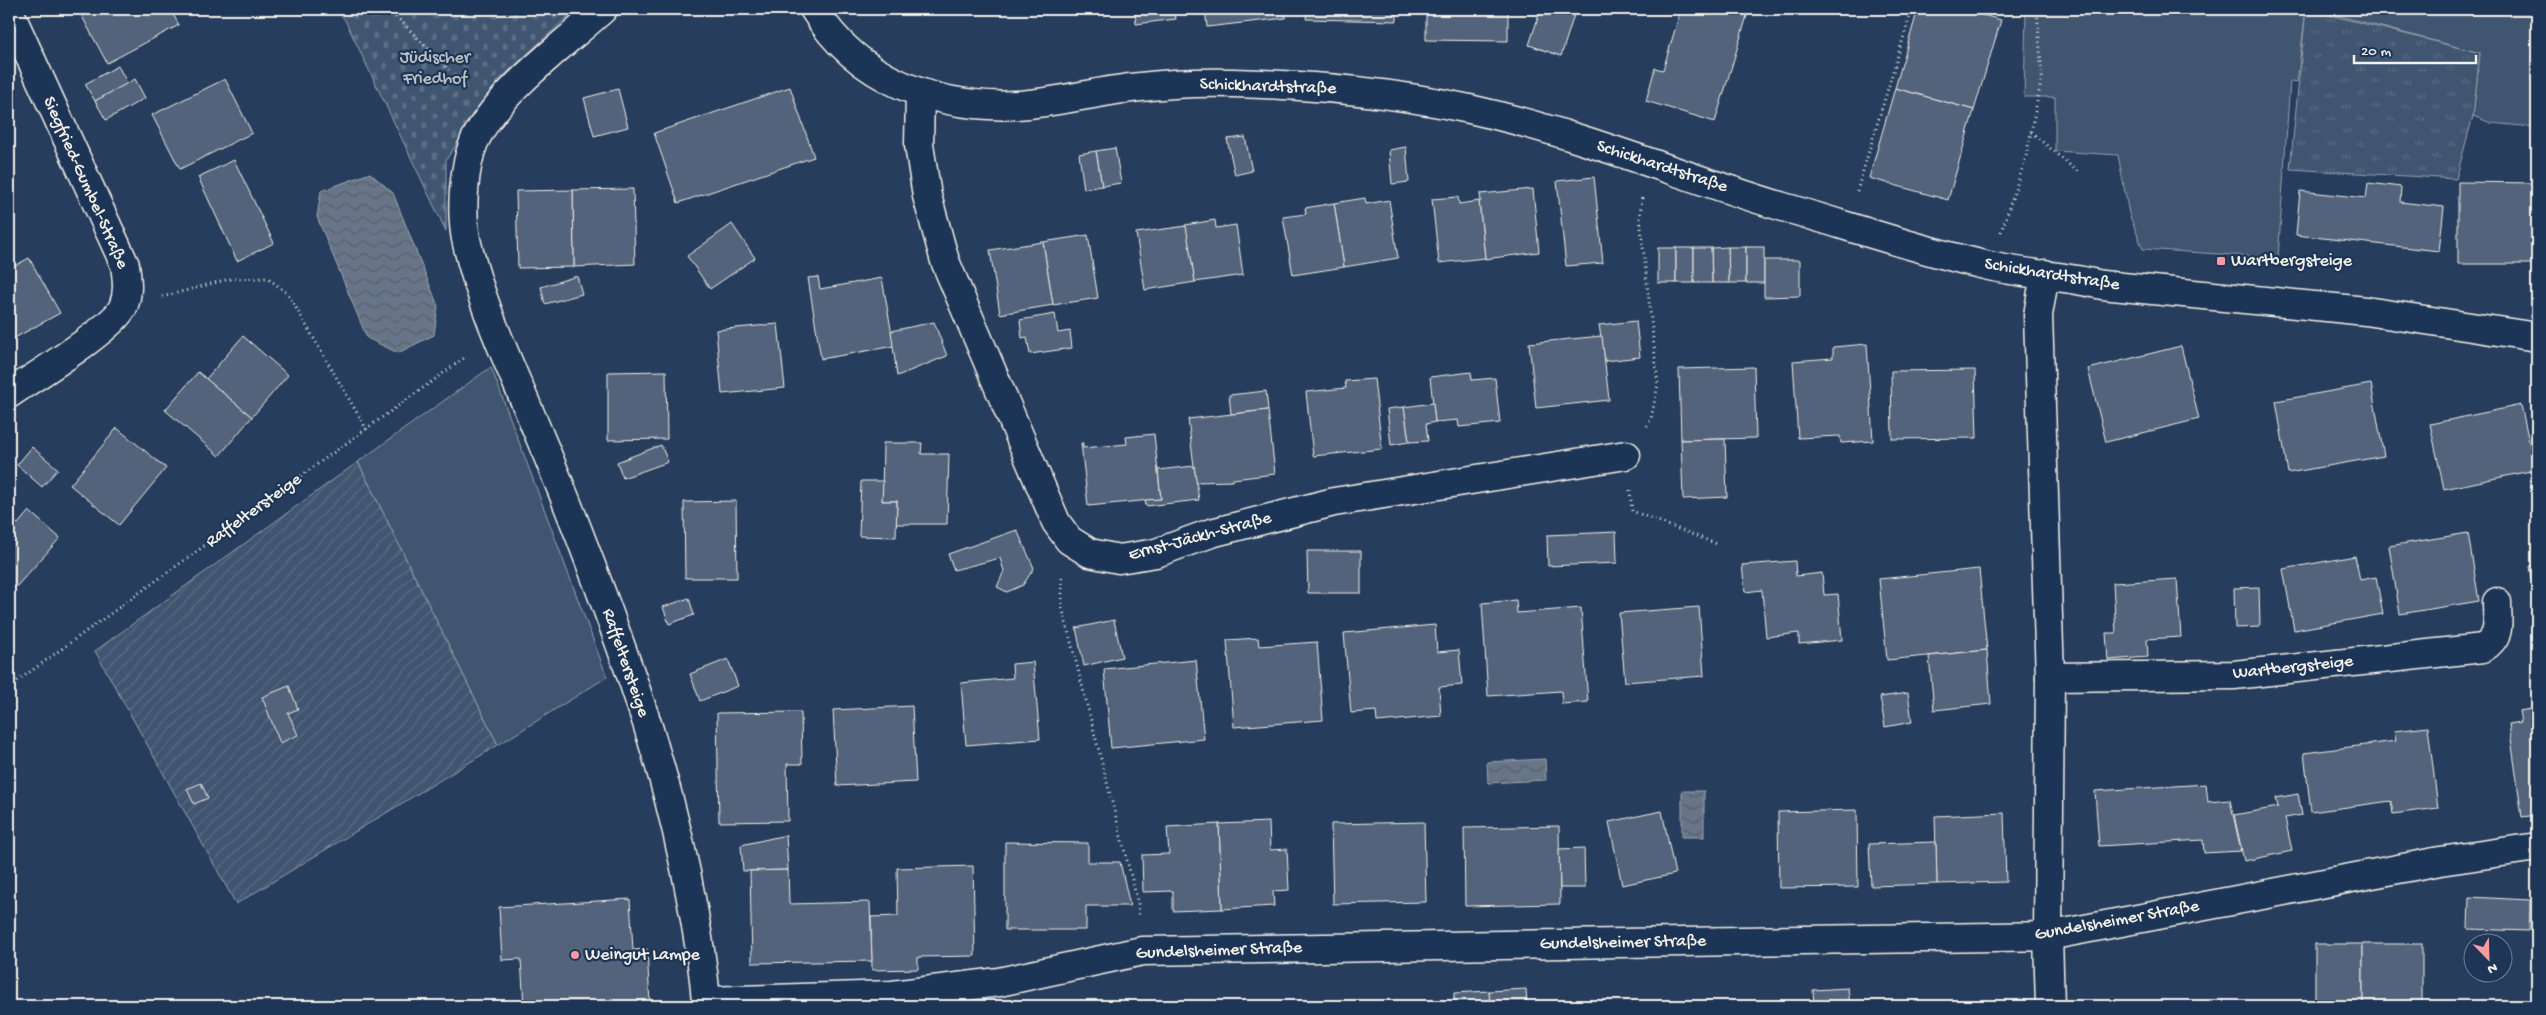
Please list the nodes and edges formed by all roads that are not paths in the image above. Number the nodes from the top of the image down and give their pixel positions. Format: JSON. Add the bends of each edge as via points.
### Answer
{"nodes":[{"id":1,"x":603,"y":9,"type":"edge"},
{"id":2,"x":814,"y":9,"type":"edge"},
{"id":3,"x":9,"y":11,"type":"edge"},
{"id":4,"x":920,"y":94,"type":"junction"},
{"id":5,"x":2045,"y":274,"type":"junction"},
{"id":6,"x":2537,"y":338,"type":"edge"},
{"id":7,"x":9,"y":394,"type":"edge"},
{"id":8,"x":1626,"y":455,"type":"road end"},
{"id":9,"x":2497,"y":602,"type":"dead end"},
{"id":10,"x":2050,"y":677,"type":"junction"},
{"id":11,"x":2537,"y":847,"type":"edge"},
{"id":12,"x":2048,"y":936,"type":"junction"},
{"id":13,"x":706,"y":1004,"type":"edge"},
{"id":14,"x":2050,"y":1006,"type":"edge"}],
"edges":[{"from":1,"to":13,"type":"street","name":"Raffeltersteige","via":[[500,101],[474,142],[464,184],[466,237],[478,282],[565,496],[634,683],[684,861],[701,954]]},
{"from":2,"to":4,"type":"street","name":"Schickhardtstraße","via":[[844,47],[882,77]]},
{"from":3,"to":7,"type":"street","name":"Siegfried-Gumbel-Straße","via":[[125,265],[128,288],[123,308],[106,327]]},
{"from":4,"to":5,"type":"street","name":"Schickhardtstraße","via":[[960,103],[1018,105],[1134,87],[1232,82],[1409,98],[1494,114],[1847,226],[1990,266]]},
{"from":4,"to":8,"type":"street","name":"Ernst-Jäckh-Straße","via":[[919,145],[927,196],[945,260],[1056,522],[1069,540],[1090,552],[1119,559],[1156,553],[1211,533],[1334,502]]},
{"from":5,"to":6,"type":"street","name":"Schickhardtstraße","via":[[2102,285],[2366,311]]},
{"from":5,"to":10,"type":"street","via":[[2038,315]]},
{"from":9,"to":10,"type":"street","name":"Wartbergsteige","via":[[2498,631],[2494,641],[2483,648],[2234,675]]},
{"from":10,"to":12,"type":"street"},
{"from":11,"to":12,"type":"street","name":"Gundelsheimer Straße","via":[[2440,861]]},
{"from":12,"to":13,"type":"street","name":"Gundelsheimer Straße","via":[[1142,951],[999,982],[892,995]]},
{"from":12,"to":14,"type":"street"}]}
